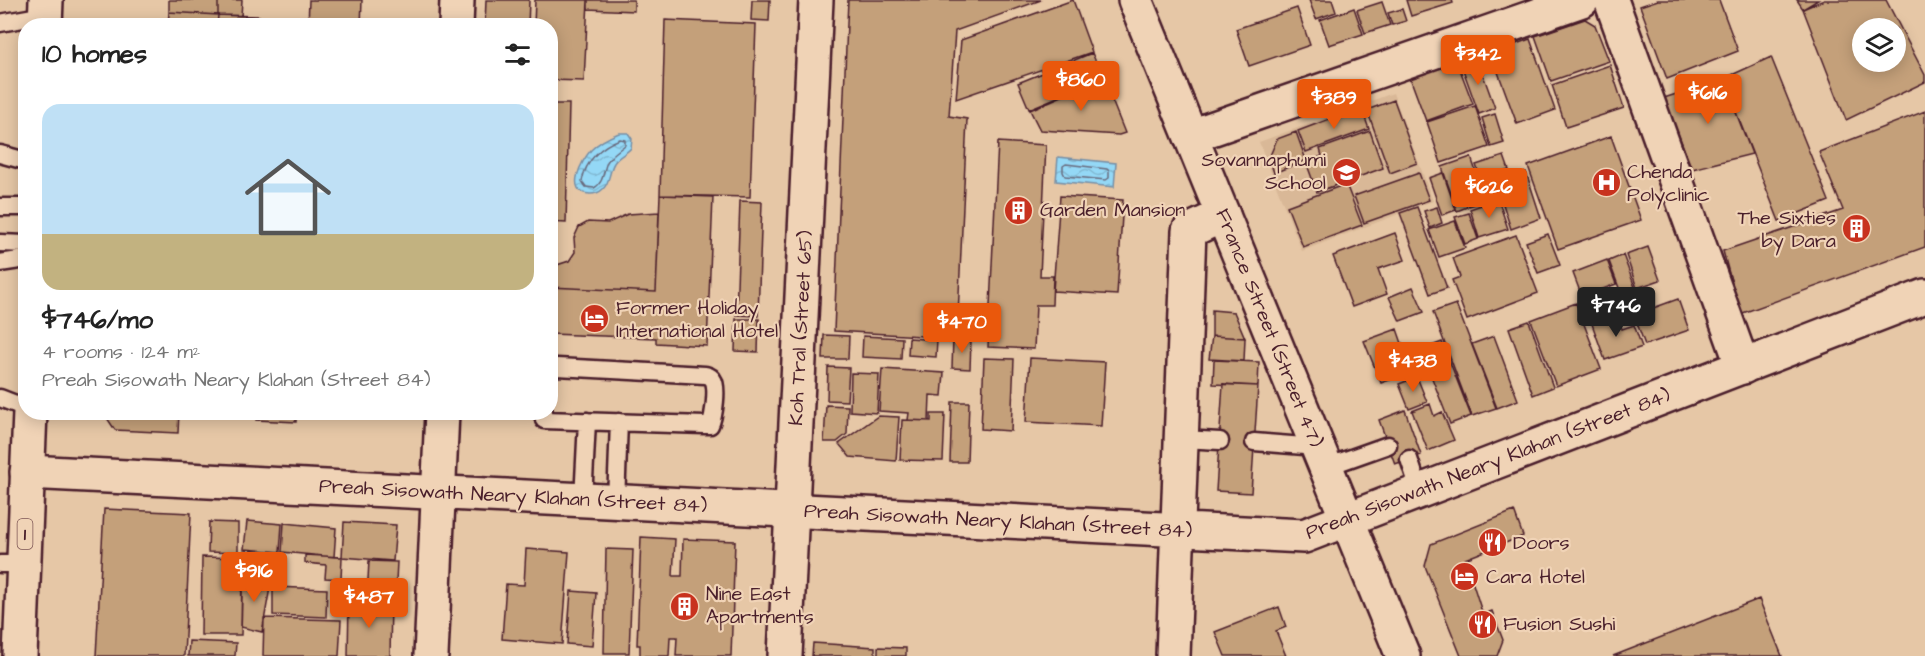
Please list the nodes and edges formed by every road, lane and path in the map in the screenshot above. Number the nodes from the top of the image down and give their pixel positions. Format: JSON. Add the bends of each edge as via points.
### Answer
{"nodes":[{"id":1,"x":457,"y":0,"type":"edge"},
{"id":2,"x":816,"y":0,"type":"edge"},
{"id":3,"x":1135,"y":0,"type":"edge"},
{"id":4,"x":1582,"y":0,"type":"edge"},
{"id":5,"x":1611,"y":0,"type":"edge"},
{"id":6,"x":46,"y":13,"type":"edge"},
{"id":7,"x":23,"y":18,"type":"edge"},
{"id":8,"x":456,"y":18,"type":"edge"},
{"id":9,"x":18,"y":19,"type":"edge"},
{"id":10,"x":0,"y":23,"type":"edge"},
{"id":11,"x":1191,"y":136,"type":"junction"},
{"id":12,"x":0,"y":154,"type":"edge"},
{"id":13,"x":18,"y":159,"type":"edge"},
{"id":14,"x":0,"y":207,"type":"edge"},
{"id":15,"x":18,"y":207,"type":"edge"},
{"id":16,"x":1223,"y":215,"type":"junction"},
{"id":17,"x":0,"y":243,"type":"edge"},
{"id":18,"x":18,"y":244,"type":"edge"},
{"id":19,"x":18,"y":260,"type":"edge"},
{"id":20,"x":0,"y":263,"type":"edge"},
{"id":21,"x":1925,"y":296,"type":"edge"},
{"id":22,"x":558,"y":367,"type":"edge"},
{"id":23,"x":1743,"y":367,"type":"junction"},
{"id":24,"x":0,"y":398,"type":"edge"},
{"id":25,"x":18,"y":405,"type":"edge"},
{"id":26,"x":30,"y":420,"type":"edge"},
{"id":27,"x":442,"y":420,"type":"edge"},
{"id":28,"x":544,"y":420,"type":"edge"},
{"id":29,"x":587,"y":421,"type":"junction"},
{"id":30,"x":620,"y":422,"type":"junction"},
{"id":31,"x":1182,"y":439,"type":"junction"},
{"id":32,"x":1220,"y":441,"type":"dead end"},
{"id":33,"x":1254,"y":442,"type":"dead end"},
{"id":34,"x":1388,"y":445,"type":"dead end"},
{"id":35,"x":1322,"y":457,"type":"junction"},
{"id":36,"x":1409,"y":459,"type":"dead end"},
{"id":37,"x":27,"y":472,"type":"junction"},
{"id":38,"x":1420,"y":492,"type":"junction"},
{"id":39,"x":438,"y":493,"type":"junction"},
{"id":40,"x":583,"y":500,"type":"junction"},
{"id":41,"x":616,"y":502,"type":"junction"},
{"id":42,"x":792,"y":510,"type":"junction"},
{"id":43,"x":1347,"y":520,"type":"junction"},
{"id":44,"x":1178,"y":530,"type":"junction"},
{"id":45,"x":12,"y":564,"type":"edge"},
{"id":46,"x":20,"y":656,"type":"edge"},
{"id":47,"x":431,"y":656,"type":"edge"},
{"id":48,"x":785,"y":656,"type":"edge"},
{"id":49,"x":1173,"y":656,"type":"edge"},
{"id":50,"x":1403,"y":656,"type":"edge"}],
"edges":[{"from":1,"to":8,"type":"main road"},
{"from":2,"to":42,"type":"main road","name":"Koh Tral (Street 65)"},
{"from":3,"to":11,"type":"main road","name":"France Street (Street 47)"},
{"from":4,"to":11,"type":"main road"},
{"from":5,"to":23,"type":"main road"},
{"from":6,"to":7,"type":"lane"},
{"from":9,"to":10,"type":"lane"},
{"from":11,"to":16,"type":"main road","name":"France Street (Street 47)"},
{"from":12,"to":13,"type":"lane"},
{"from":14,"to":15,"type":"lane"},
{"from":16,"to":31,"type":"main road","via":[[1189,231]]},
{"from":16,"to":35,"type":"main road","name":"France Street (Street 47)"},
{"from":17,"to":18,"type":"lane"},
{"from":19,"to":20,"type":"lane"},
{"from":21,"to":23,"type":"main road","name":"Preah Sisowath Neary Klahan (Street 84)"},
{"from":22,"to":30,"type":"lane","via":[[705,375],[715,383],[711,425]]},
{"from":23,"to":38,"type":"main road","name":"Preah Sisowath Neary Klahan (Street 84)"},
{"from":24,"to":25,"type":"lane"},
{"from":26,"to":37,"type":"main road","number":"1"},
{"from":27,"to":39,"type":"main road"},
{"from":28,"to":29,"type":"lane"},
{"from":29,"to":30,"type":"lane"},
{"from":29,"to":40,"type":"lane"},
{"from":30,"to":41,"type":"lane"},
{"from":31,"to":32,"type":"lane"},
{"from":31,"to":44,"type":"main road"},
{"from":33,"to":35,"type":"lane"},
{"from":34,"to":35,"type":"lane"},
{"from":35,"to":43,"type":"main road","name":"France Street (Street 47)"},
{"from":36,"to":38,"type":"lane"},
{"from":37,"to":39,"type":"main road","name":"Preah Sisowath Neary Klahan (Street 84)"},
{"from":37,"to":45,"type":"main road","number":"1"},
{"from":38,"to":43,"type":"main road","name":"Preah Sisowath Neary Klahan (Street 84)"},
{"from":39,"to":40,"type":"main road","name":"Preah Sisowath Neary Klahan (Street 84)"},
{"from":39,"to":47,"type":"main road"},
{"from":40,"to":41,"type":"main road","name":"Preah Sisowath Neary Klahan (Street 84)"},
{"from":41,"to":42,"type":"main road","name":"Preah Sisowath Neary Klahan (Street 84)"},
{"from":42,"to":44,"type":"main road","name":"Preah Sisowath Neary Klahan (Street 84)"},
{"from":42,"to":48,"type":"main road","name":"Koh Tral (Street 65)"},
{"from":43,"to":44,"type":"main road","name":"Preah Sisowath Neary Klahan (Street 84)","via":[[1304,536]]},
{"from":43,"to":50,"type":"main road","name":"France Street (Street 47)"},
{"from":44,"to":49,"type":"main road"},
{"from":45,"to":46,"type":"main road","number":"1"}]}
